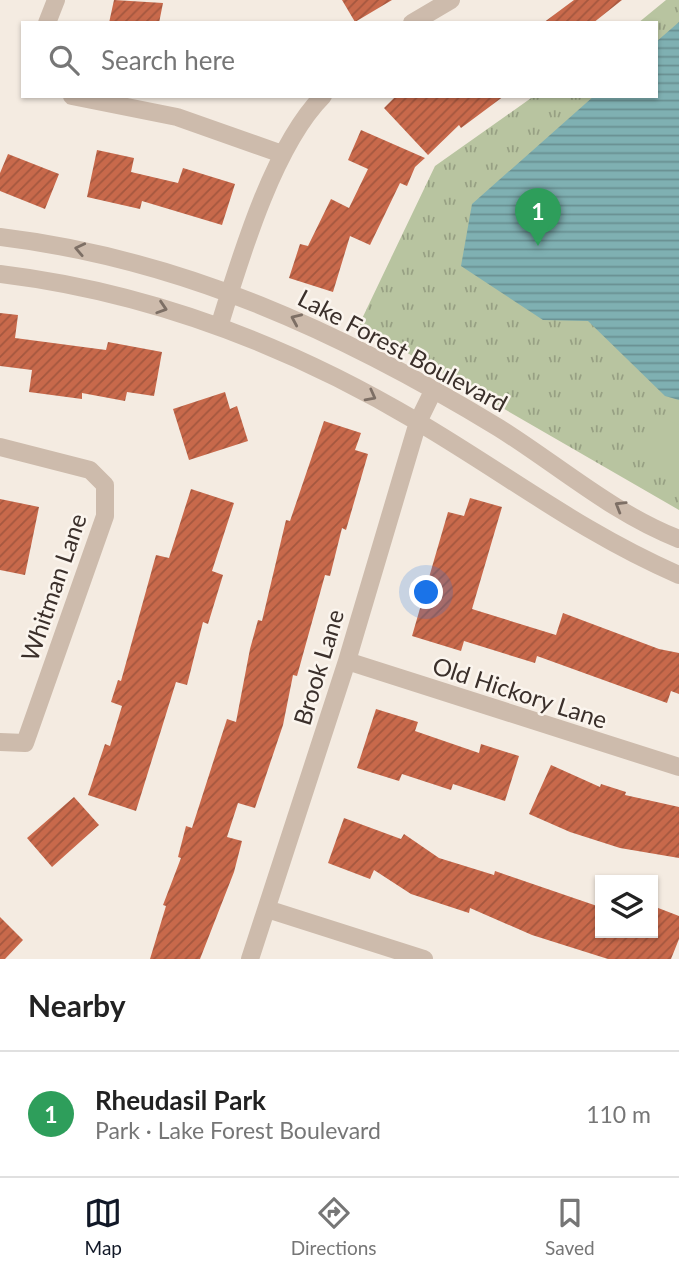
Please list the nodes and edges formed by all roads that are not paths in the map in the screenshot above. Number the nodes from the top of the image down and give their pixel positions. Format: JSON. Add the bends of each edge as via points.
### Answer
{"nodes":[{"id":1,"x":55,"y":0,"type":"edge"},
{"id":2,"x":449,"y":0,"type":"edge"},
{"id":3,"x":48,"y":21,"type":"edge"},
{"id":4,"x":415,"y":21,"type":"edge"},
{"id":5,"x":82,"y":98,"type":"edge"},
{"id":6,"x":321,"y":98,"type":"edge"},
{"id":7,"x":282,"y":154,"type":"junction"},
{"id":8,"x":0,"y":237,"type":"edge"},
{"id":9,"x":0,"y":274,"type":"edge"},
{"id":10,"x":230,"y":293,"type":"junction"},
{"id":11,"x":219,"y":327,"type":"junction"},
{"id":12,"x":434,"y":389,"type":"junction"},
{"id":13,"x":418,"y":422,"type":"junction"},
{"id":14,"x":0,"y":447,"type":"edge"},
{"id":15,"x":679,"y":540,"type":"edge"},
{"id":16,"x":679,"y":575,"type":"edge"},
{"id":17,"x":346,"y":661,"type":"junction"},
{"id":18,"x":0,"y":742,"type":"edge"},
{"id":19,"x":679,"y":767,"type":"edge"},
{"id":20,"x":267,"y":909,"type":"junction"},
{"id":21,"x":250,"y":959,"type":"edge"},
{"id":22,"x":424,"y":959,"type":"edge"}],
"edges":[{"from":1,"to":3,"type":"street"},
{"from":2,"to":4,"type":"street"},
{"from":5,"to":7,"type":"street","via":[[177,117]]},
{"from":6,"to":7,"type":"street","via":[[299,123]]},
{"from":7,"to":10,"type":"street"},
{"from":10,"to":8,"type":"street","name":"Lake Forest Boulevard","one_way":true,"via":[[153,265]]},
{"from":9,"to":11,"type":"street","one_way":true,"via":[[114,292]]},
{"from":10,"to":11,"type":"street"},
{"from":12,"to":10,"type":"street","name":"Lake Forest Boulevard","one_way":true,"via":[[332,336]]},
{"from":11,"to":13,"type":"street","one_way":true,"via":[[336,377]]},
{"from":12,"to":13,"type":"street","name":"Brook Lane"},
{"from":15,"to":12,"type":"street","name":"Lake Forest Boulevard","one_way":true},
{"from":13,"to":16,"type":"street","via":[[580,527]]},
{"from":13,"to":17,"type":"street","name":"Brook Lane"},
{"from":14,"to":18,"type":"street","name":"Whitman Lane","via":[[90,470],[105,485],[105,516],[25,743]]},
{"from":17,"to":19,"type":"street","name":"Old Hickory Lane"},
{"from":17,"to":20,"type":"street","name":"Brook Lane"},
{"from":20,"to":21,"type":"street","name":"Brook Lane"},
{"from":20,"to":22,"type":"street"}]}
